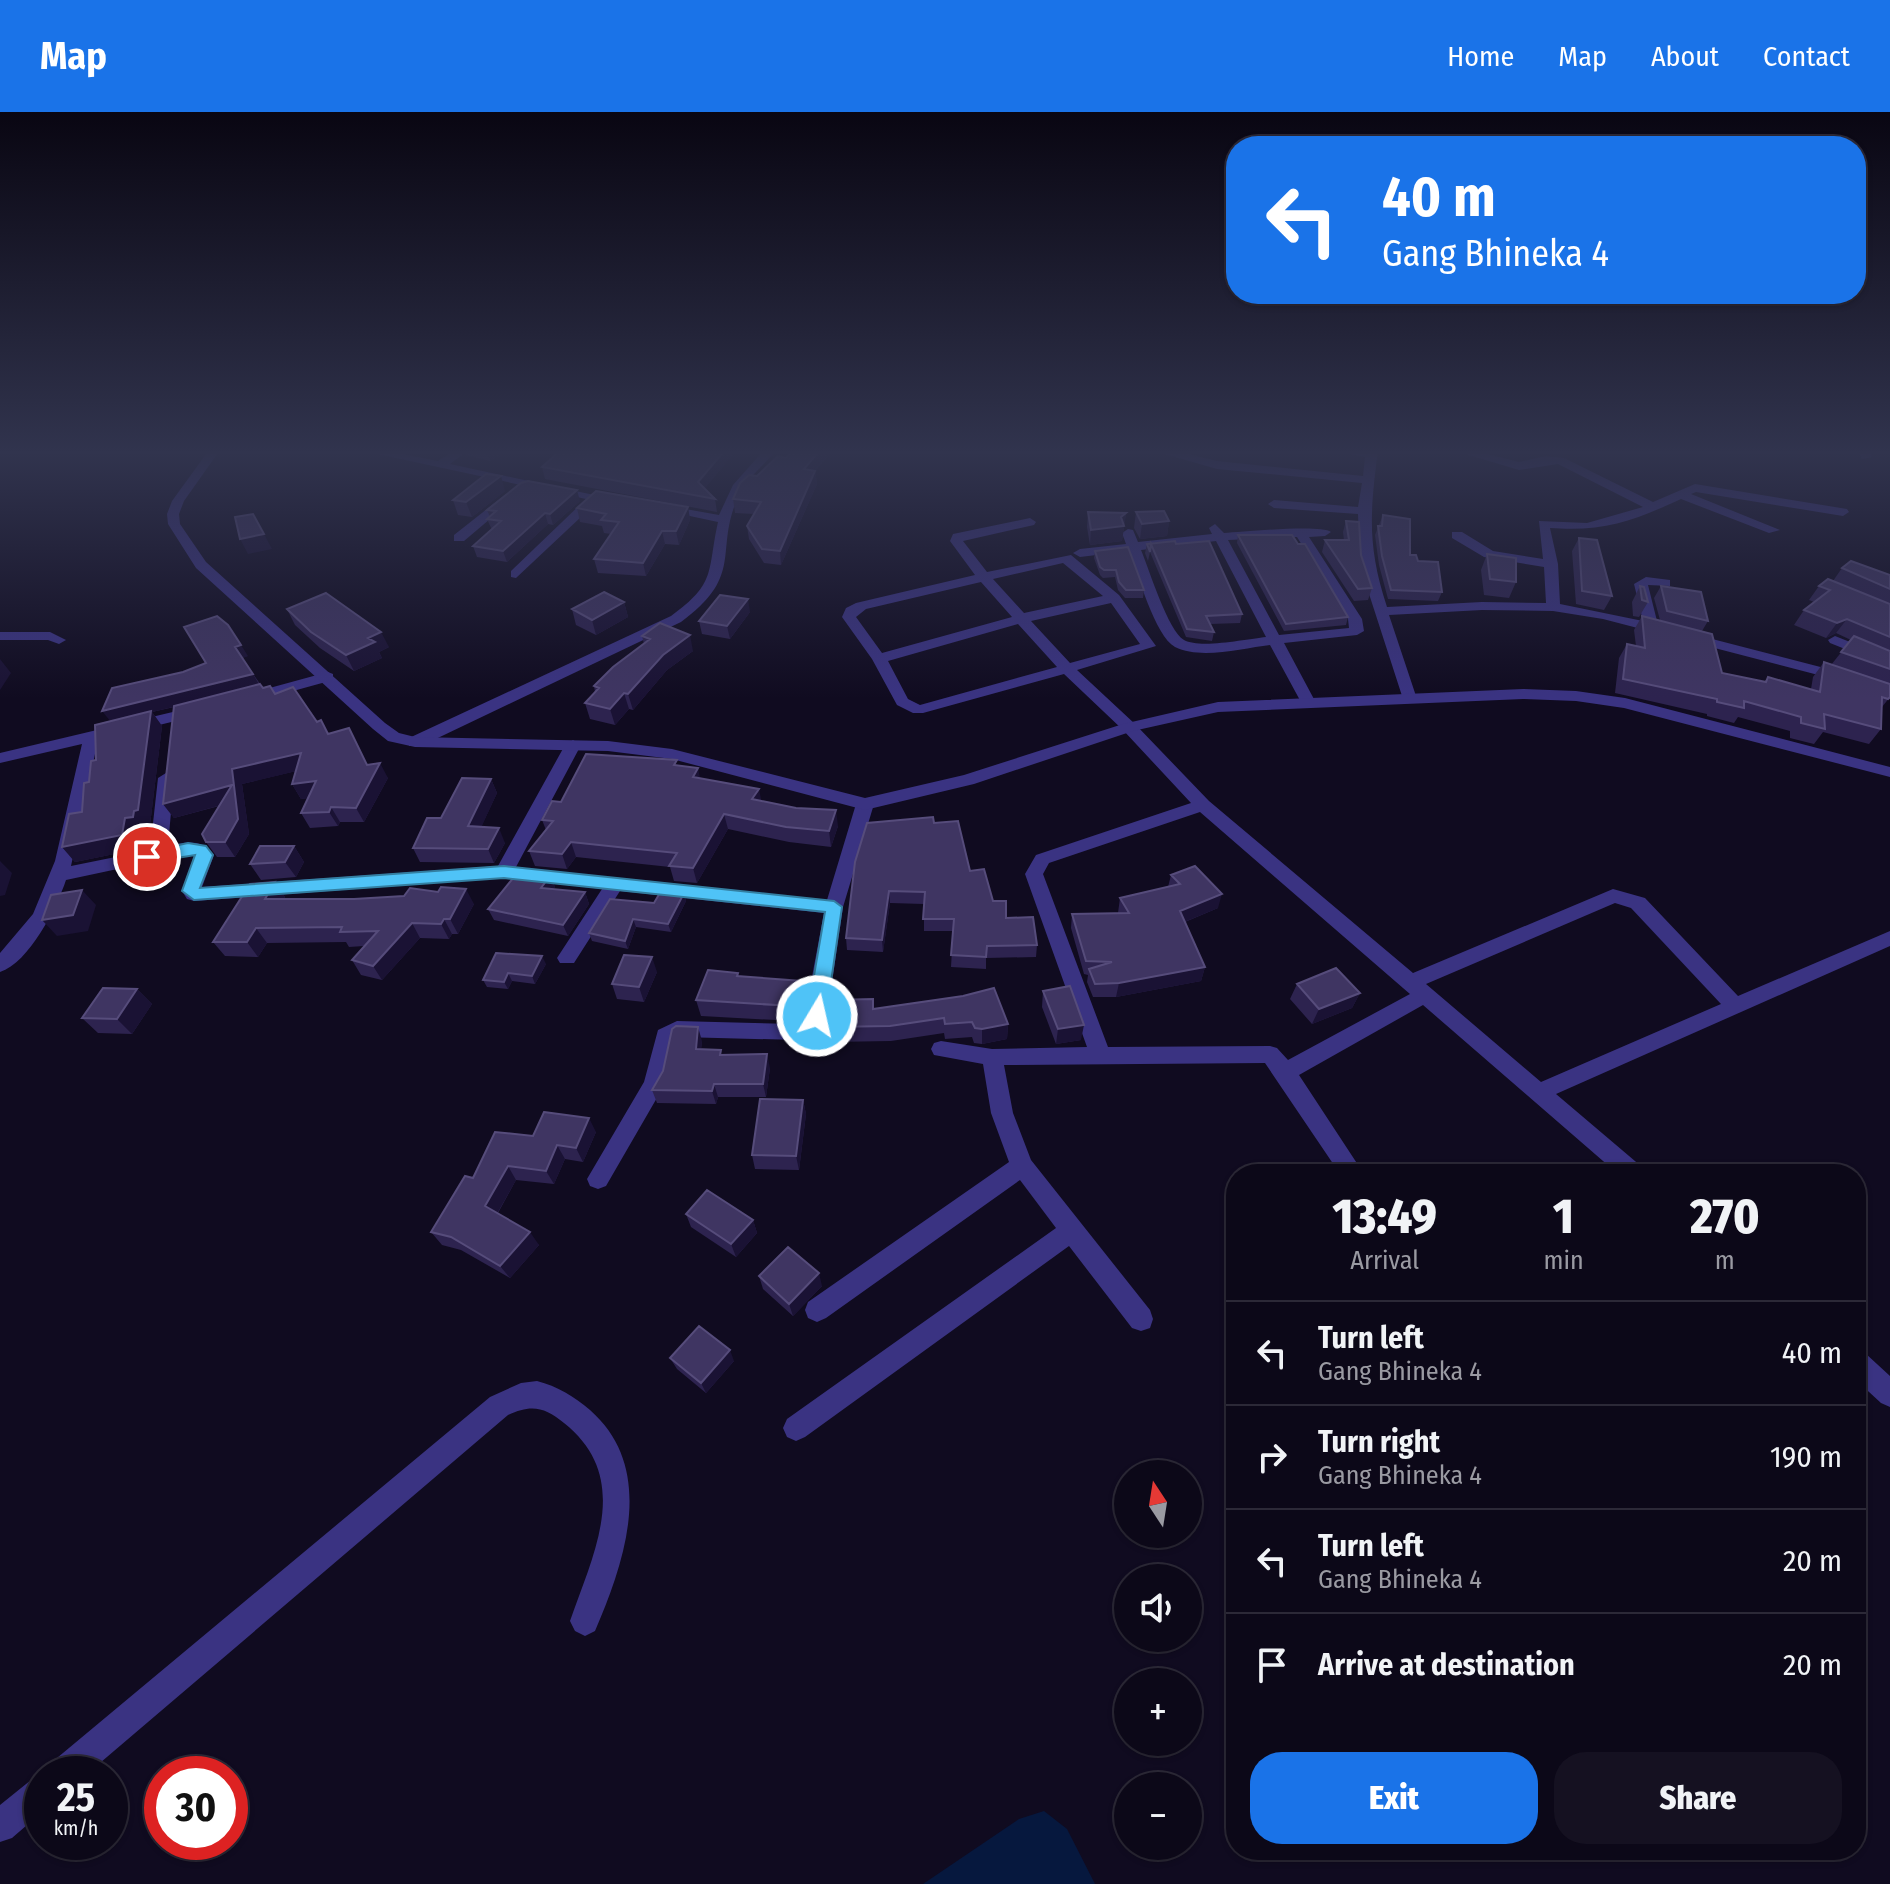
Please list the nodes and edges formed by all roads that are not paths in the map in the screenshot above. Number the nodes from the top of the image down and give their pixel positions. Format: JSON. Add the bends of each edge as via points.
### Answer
{"nodes":[{"id":1,"x":1300,"y":532,"type":"edge"},
{"id":2,"x":180,"y":533,"type":"edge"},
{"id":3,"x":465,"y":533,"type":"edge"},
{"id":4,"x":558,"y":533,"type":"edge"},
{"id":5,"x":724,"y":533,"type":"edge"},
{"id":6,"x":983,"y":533,"type":"edge"},
{"id":7,"x":1198,"y":533,"type":"edge"},
{"id":8,"x":1218,"y":533,"type":"edge"},
{"id":9,"x":1365,"y":533,"type":"edge"},
{"id":10,"x":1545,"y":533,"type":"edge"},
{"id":11,"x":1457,"y":535,"type":"dead end"},
{"id":12,"x":459,"y":538,"type":"dead end"},
{"id":13,"x":1129,"y":539,"type":"junction"},
{"id":14,"x":1080,"y":553,"type":"dead end"},
{"id":15,"x":1551,"y":564,"type":"junction"},
{"id":16,"x":516,"y":574,"type":"dead end"},
{"id":17,"x":982,"y":575,"type":"junction"},
{"id":18,"x":1665,"y":583,"type":"edge"},
{"id":19,"x":1114,"y":598,"type":"junction"},
{"id":20,"x":1553,"y":607,"type":"junction"},
{"id":21,"x":1383,"y":611,"type":"junction"},
{"id":22,"x":1023,"y":618,"type":"junction"},
{"id":23,"x":1652,"y":629,"type":"junction"},
{"id":24,"x":0,"y":636,"type":"edge"},
{"id":25,"x":59,"y":640,"type":"dead end"},
{"id":26,"x":1275,"y":640,"type":"junction"},
{"id":27,"x":1835,"y":640,"type":"dead end"},
{"id":28,"x":879,"y":659,"type":"junction"},
{"id":29,"x":1890,"y":663,"type":"edge"},
{"id":30,"x":1066,"y":668,"type":"junction"},
{"id":31,"x":328,"y":677,"type":"junction"},
{"id":32,"x":1890,"y":694,"type":"edge"},
{"id":33,"x":1408,"y":696,"type":"junction"},
{"id":34,"x":1307,"y":701,"type":"junction"},
{"id":35,"x":1129,"y":727,"type":"junction"},
{"id":36,"x":91,"y":737,"type":"junction"},
{"id":37,"x":415,"y":742,"type":"junction"},
{"id":38,"x":573,"y":745,"type":"junction"},
{"id":39,"x":0,"y":758,"type":"edge"},
{"id":40,"x":168,"y":763,"type":"edge"},
{"id":41,"x":1890,"y":772,"type":"edge"},
{"id":42,"x":865,"y":804,"type":"junction"},
{"id":43,"x":1203,"y":805,"type":"junction"},
{"id":44,"x":158,"y":854,"type":"junction"},
{"id":45,"x":504,"y":872,"type":"junction"},
{"id":46,"x":61,"y":875,"type":"junction"},
{"id":47,"x":614,"y":885,"type":"junction"},
{"id":48,"x":834,"y":907,"type":"junction"},
{"id":49,"x":1887,"y":943,"type":"edge"},
{"id":50,"x":567,"y":958,"type":"dead end"},
{"id":51,"x":0,"y":965,"type":"edge"},
{"id":52,"x":1418,"y":989,"type":"junction"},
{"id":53,"x":1736,"y":1007,"type":"junction"},
{"id":54,"x":941,"y":1049,"type":"dead end"},
{"id":55,"x":992,"y":1057,"type":"junction"},
{"id":56,"x":1101,"y":1057,"type":"junction"},
{"id":57,"x":1285,"y":1072,"type":"junction"},
{"id":58,"x":1537,"y":1093,"type":"junction"},
{"id":59,"x":1346,"y":1164,"type":"edge"},
{"id":60,"x":1622,"y":1164,"type":"edge"},
{"id":61,"x":1022,"y":1166,"type":"junction"},
{"id":62,"x":598,"y":1179,"type":"dead end"},
{"id":63,"x":1072,"y":1230,"type":"junction"},
{"id":64,"x":817,"y":1310,"type":"dead end"},
{"id":65,"x":1141,"y":1319,"type":"dead end"},
{"id":66,"x":1866,"y":1371,"type":"edge"},
{"id":67,"x":1890,"y":1394,"type":"edge"},
{"id":68,"x":796,"y":1428,"type":"dead end"},
{"id":69,"x":585,"y":1621,"type":"dead end"},
{"id":70,"x":83,"y":1756,"type":"edge"},
{"id":71,"x":24,"y":1806,"type":"edge"},
{"id":72,"x":0,"y":1826,"type":"edge"}],
"edges":[{"from":1,"to":26,"type":"street","via":[[1359,627],[1352,634]]},
{"from":2,"to":31,"type":"street","via":[[201,565]]},
{"from":3,"to":12,"type":"street"},
{"from":4,"to":16,"type":"street"},
{"from":5,"to":37,"type":"street","via":[[714,587],[700,605]]},
{"from":6,"to":17,"type":"street","via":[[956,539]]},
{"from":7,"to":13,"type":"street"},
{"from":8,"to":26,"type":"street"},
{"from":9,"to":21,"type":"street","via":[[1367,566]]},
{"from":10,"to":15,"type":"street"},
{"from":11,"to":15,"type":"street","via":[[1489,554]]},
{"from":13,"to":14,"type":"street"},
{"from":13,"to":26,"type":"street","via":[[1168,632],[1180,644],[1200,648]]},
{"from":15,"to":20,"type":"street"},
{"from":17,"to":19,"type":"street","via":[[1068,558]]},
{"from":17,"to":22,"type":"street"},
{"from":17,"to":28,"type":"street","via":[[851,611],[852,624]]},
{"from":18,"to":23,"type":"street","via":[[1642,582]]},
{"from":19,"to":22,"type":"street"},
{"from":19,"to":30,"type":"street","via":[[1149,646]]},
{"from":20,"to":21,"type":"street"},
{"from":20,"to":23,"type":"street"},
{"from":21,"to":33,"type":"street"},
{"from":22,"to":28,"type":"street"},
{"from":22,"to":30,"type":"street"},
{"from":23,"to":32,"type":"street"},
{"from":24,"to":25,"type":"street"},
{"from":26,"to":34,"type":"street"},
{"from":27,"to":29,"type":"street"},
{"from":28,"to":30,"type":"street","via":[[902,702],[918,710]]},
{"from":30,"to":35,"type":"street"},
{"from":31,"to":36,"type":"street","via":[[222,704],[172,725]]},
{"from":31,"to":37,"type":"street","via":[[379,726]]},
{"from":33,"to":34,"type":"street"},
{"from":33,"to":41,"type":"street","via":[[1523,694],[1613,701]]},
{"from":34,"to":35,"type":"street","via":[[1218,707]]},
{"from":35,"to":42,"type":"street","via":[[985,776]]},
{"from":35,"to":43,"type":"street"},
{"from":36,"to":39,"type":"street"},
{"from":36,"to":46,"type":"street"},
{"from":37,"to":38,"type":"street"},
{"from":38,"to":42,"type":"street","via":[[672,754]]},
{"from":38,"to":45,"type":"street"},
{"from":40,"to":44,"type":"street"},
{"from":42,"to":48,"type":"street"},
{"from":43,"to":52,"type":"street"},
{"from":43,"to":56,"type":"street","via":[[1042,859],[1034,874]]},
{"from":44,"to":45,"type":"street","via":[[188,848],[205,855],[194,894]]},
{"from":44,"to":46,"type":"street"},
{"from":45,"to":47,"type":"street"},
{"from":46,"to":51,"type":"street","via":[[51,903],[20,949]]},
{"from":47,"to":48,"type":"street"},
{"from":47,"to":50,"type":"street"},
{"from":48,"to":62,"type":"street","via":[[817,1016],[811,1025],[798,1032],[670,1032],[654,1084]]},
{"from":49,"to":53,"type":"street"},
{"from":52,"to":53,"type":"street","via":[[1613,896],[1638,903]]},
{"from":52,"to":57,"type":"street"},
{"from":52,"to":58,"type":"street"},
{"from":53,"to":58,"type":"street"},
{"from":54,"to":55,"type":"street"},
{"from":55,"to":56,"type":"street"},
{"from":55,"to":61,"type":"street","via":[[1002,1113]]},
{"from":56,"to":57,"type":"street","via":[[1270,1054]]},
{"from":57,"to":59,"type":"street"},
{"from":58,"to":60,"type":"street"},
{"from":61,"to":63,"type":"street"},
{"from":61,"to":64,"type":"street"},
{"from":63,"to":65,"type":"street"},
{"from":63,"to":68,"type":"street"},
{"from":66,"to":67,"type":"street"},
{"from":69,"to":70,"type":"street","via":[[616,1521],[615,1467],[603,1442],[580,1418],[544,1393],[521,1395],[499,1406]]},
{"from":71,"to":72,"type":"street"}]}
